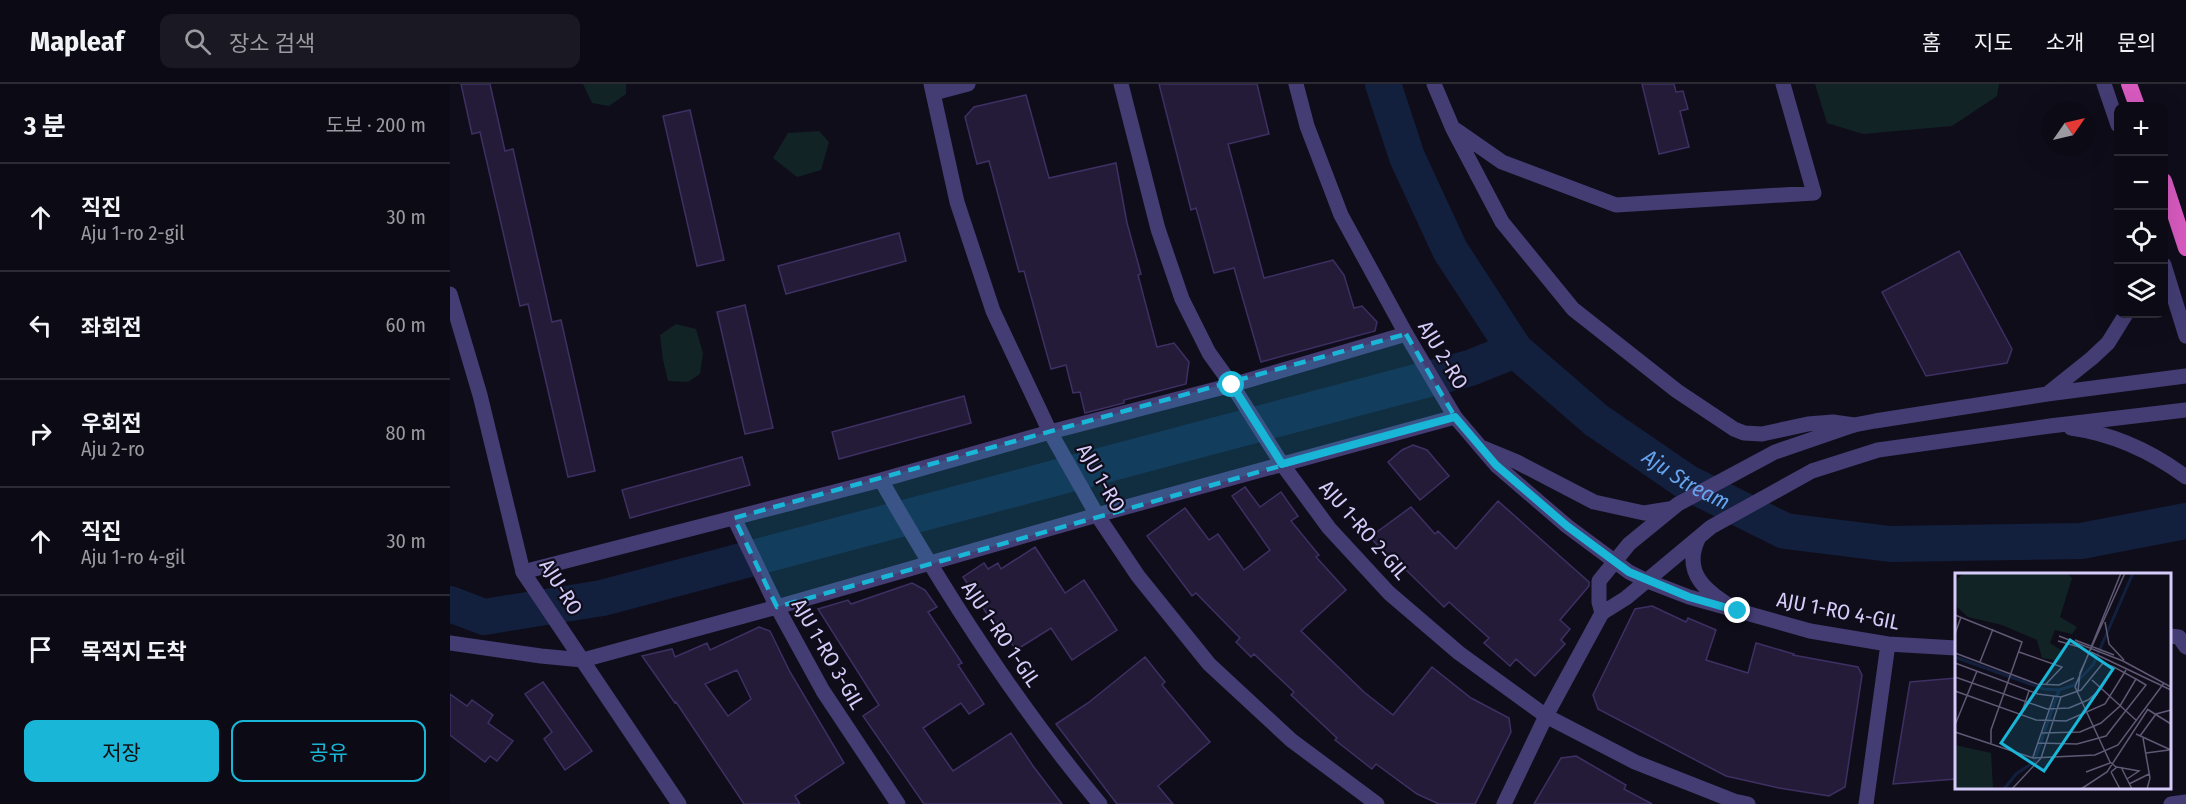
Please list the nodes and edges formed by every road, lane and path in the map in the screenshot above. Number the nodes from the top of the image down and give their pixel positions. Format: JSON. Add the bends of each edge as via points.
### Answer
{"nodes":[{"id":1,"x":968,"y":84,"type":"edge"},
{"id":2,"x":1121,"y":84,"type":"edge"},
{"id":3,"x":1296,"y":84,"type":"edge"},
{"id":4,"x":1434,"y":84,"type":"edge"},
{"id":5,"x":1783,"y":84,"type":"edge"},
{"id":6,"x":2104,"y":84,"type":"edge"},
{"id":7,"x":2129,"y":84,"type":"edge"},
{"id":8,"x":932,"y":89,"type":"edge"},
{"id":9,"x":2136,"y":102,"type":"edge"},
{"id":10,"x":2114,"y":113,"type":"edge"},
{"id":11,"x":1453,"y":129,"type":"junction"},
{"id":12,"x":2168,"y":195,"type":"edge"},
{"id":13,"x":2186,"y":248,"type":"edge"},
{"id":14,"x":2168,"y":280,"type":"edge"},
{"id":15,"x":450,"y":294,"type":"edge"},
{"id":16,"x":2124,"y":318,"type":"edge"},
{"id":17,"x":1406,"y":334,"type":"junction"},
{"id":18,"x":2186,"y":336,"type":"edge"},
{"id":19,"x":2186,"y":376,"type":"edge"},
{"id":20,"x":1232,"y":385,"type":"junction"},
{"id":21,"x":2047,"y":394,"type":"junction"},
{"id":22,"x":2186,"y":410,"type":"edge"},
{"id":23,"x":1455,"y":417,"type":"junction"},
{"id":24,"x":1854,"y":425,"type":"junction"},
{"id":25,"x":2050,"y":426,"type":"junction"},
{"id":26,"x":1050,"y":432,"type":"junction"},
{"id":27,"x":1478,"y":446,"type":"junction"},
{"id":28,"x":1282,"y":464,"type":"junction"},
{"id":29,"x":2183,"y":475,"type":"edge"},
{"id":30,"x":881,"y":480,"type":"junction"},
{"id":31,"x":1675,"y":506,"type":"junction"},
{"id":32,"x":1097,"y":515,"type":"junction"},
{"id":33,"x":734,"y":518,"type":"junction"},
{"id":34,"x":1705,"y":531,"type":"junction"},
{"id":35,"x":1614,"y":561,"type":"junction"},
{"id":36,"x":928,"y":563,"type":"junction"},
{"id":37,"x":523,"y":572,"type":"junction"},
{"id":38,"x":1645,"y":580,"type":"junction"},
{"id":39,"x":777,"y":607,"type":"junction"},
{"id":40,"x":1738,"y":611,"type":"junction"},
{"id":41,"x":1602,"y":613,"type":"junction"},
{"id":42,"x":2171,"y":636,"type":"edge"},
{"id":43,"x":450,"y":643,"type":"edge"},
{"id":44,"x":1888,"y":644,"type":"junction"},
{"id":45,"x":2186,"y":647,"type":"edge"},
{"id":46,"x":1955,"y":648,"type":"edge"},
{"id":47,"x":582,"y":660,"type":"junction"},
{"id":48,"x":1546,"y":716,"type":"junction"},
{"id":49,"x":2186,"y":802,"type":"edge"},
{"id":50,"x":680,"y":804,"type":"edge"},
{"id":51,"x":898,"y":804,"type":"edge"},
{"id":52,"x":1100,"y":804,"type":"edge"},
{"id":53,"x":1377,"y":804,"type":"edge"},
{"id":54,"x":1504,"y":804,"type":"edge"},
{"id":55,"x":1748,"y":804,"type":"edge"},
{"id":56,"x":1866,"y":804,"type":"edge"},
{"id":57,"x":2171,"y":804,"type":"edge"}],
"edges":[{"from":1,"to":8,"type":"street"},
{"from":2,"to":20,"type":"street","name":"AJU 1-RO 2-GIL","via":[[1158,228],[1182,299],[1209,353]]},
{"from":3,"to":17,"type":"street","name":"AJU 2-RO","via":[[1307,126],[1341,215]]},
{"from":4,"to":11,"type":"street"},
{"from":5,"to":11,"type":"street","via":[[1814,193],[1616,205],[1502,162]]},
{"from":6,"to":10,"type":"street"},
{"from":7,"to":9,"type":"highway"},
{"from":8,"to":26,"type":"street","name":"AJU 1-RO","via":[[957,202],[993,311]]},
{"from":11,"to":24,"type":"street","via":[[1502,222],[1572,309],[1677,391],[1744,433],[1762,434],[1833,422]]},
{"from":12,"to":13,"type":"highway"},
{"from":14,"to":18,"type":"street"},
{"from":15,"to":37,"type":"street","name":"AJU-RO","via":[[480,395]]},
{"from":16,"to":21,"type":"street","via":[[2108,343]]},
{"from":17,"to":20,"type":"street"},
{"from":17,"to":23,"type":"street","name":"AJU 2-RO"},
{"from":19,"to":21,"type":"street"},
{"from":20,"to":26,"type":"street"},
{"from":20,"to":28,"type":"street","name":"AJU 1-RO 2-GIL"},
{"from":21,"to":24,"type":"street"},
{"from":22,"to":25,"type":"street"},
{"from":23,"to":27,"type":"street","name":"AJU 2-RO"},
{"from":23,"to":28,"type":"street"},
{"from":24,"to":31,"type":"street","via":[[1775,452]]},
{"from":25,"to":29,"type":"street","via":[[2087,430],[2141,448]]},
{"from":25,"to":34,"type":"street","via":[[1878,450],[1812,471]]},
{"from":26,"to":30,"type":"street"},
{"from":26,"to":32,"type":"street","name":"AJU 1-RO"},
{"from":27,"to":31,"type":"street","via":[[1594,502],[1644,513]]},
{"from":27,"to":35,"type":"street","name":"AJU 2-RO","via":[[1567,526]]},
{"from":28,"to":32,"type":"street"},
{"from":28,"to":48,"type":"street","name":"AJU 1-RO 2-GIL","via":[[1329,528],[1389,593],[1459,653]]},
{"from":30,"to":33,"type":"street"},
{"from":30,"to":36,"type":"street","name":"AJU 1-RO 1-GIL"},
{"from":31,"to":35,"type":"street"},
{"from":32,"to":36,"type":"street"},
{"from":32,"to":53,"type":"street","name":"AJU 1-RO","via":[[1138,576],[1209,664],[1291,740]]},
{"from":33,"to":37,"type":"street"},
{"from":33,"to":39,"type":"street","name":"AJU 1-RO 3-GIL"},
{"from":34,"to":38,"type":"street"},
{"from":34,"to":40,"type":"street","via":[[1694,546],[1695,575],[1717,599]]},
{"from":35,"to":38,"type":"street","name":"AJU 2-RO"},
{"from":35,"to":41,"type":"street","via":[[1599,581]]},
{"from":36,"to":39,"type":"street"},
{"from":36,"to":52,"type":"street","name":"AJU 1-RO 1-GIL","via":[[1044,733]]},
{"from":37,"to":47,"type":"street","name":"AJU-RO"},
{"from":38,"to":40,"type":"street","name":"AJU 1-RO 4-GIL"},
{"from":38,"to":41,"type":"street"},
{"from":39,"to":47,"type":"street"},
{"from":39,"to":51,"type":"street","name":"AJU 1-RO 3-GIL","via":[[823,691]]},
{"from":40,"to":44,"type":"street","name":"AJU 1-RO 4-GIL","via":[[1810,631]]},
{"from":41,"to":48,"type":"street"},
{"from":42,"to":45,"type":"street","via":[[2179,637]]},
{"from":43,"to":47,"type":"street"},
{"from":44,"to":46,"type":"street","name":"AJU 1-RO 4-GIL"},
{"from":44,"to":56,"type":"street"},
{"from":47,"to":50,"type":"street","name":"AJU-RO"},
{"from":48,"to":54,"type":"street"},
{"from":48,"to":55,"type":"street","name":"AJU 1-RO 2-GIL","via":[[1635,762]]},
{"from":49,"to":57,"type":"street"}]}
